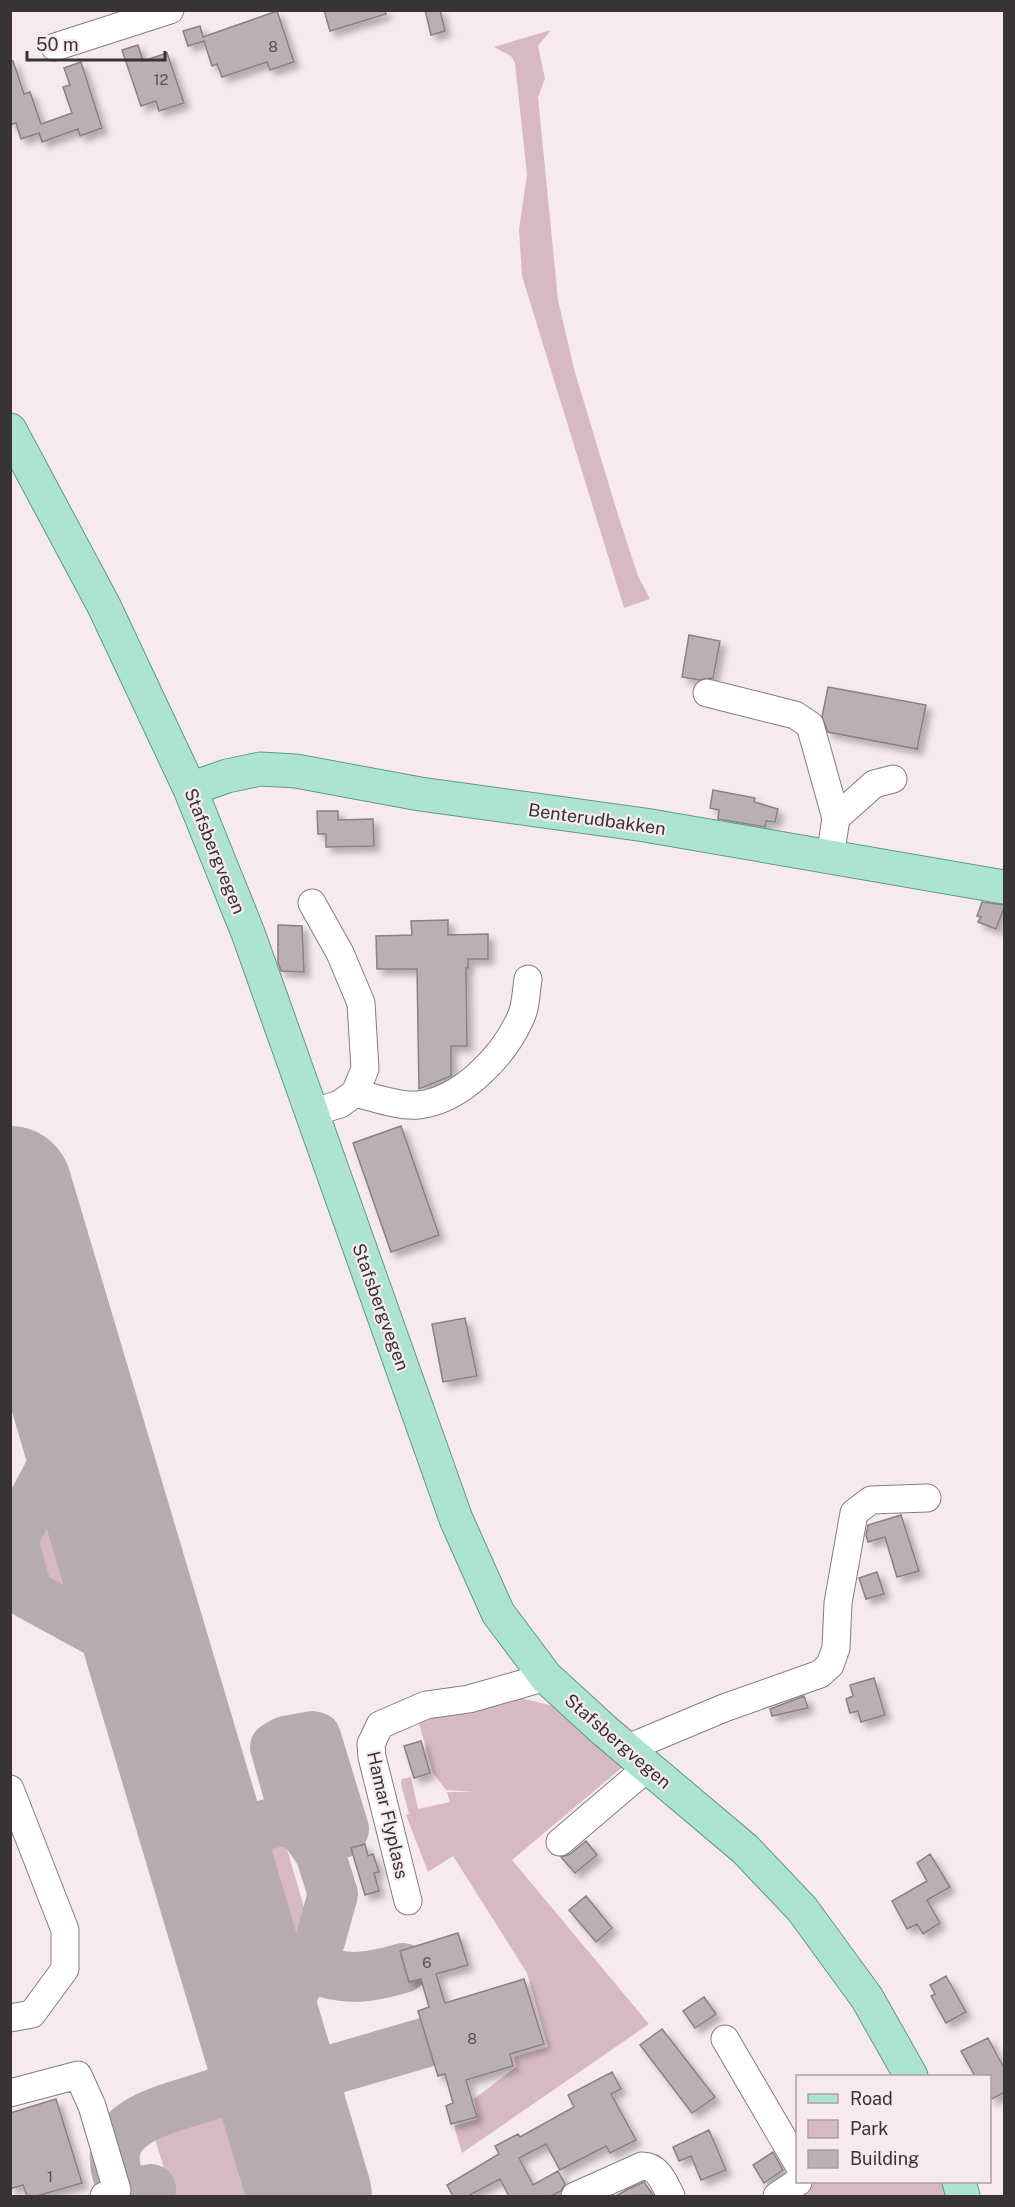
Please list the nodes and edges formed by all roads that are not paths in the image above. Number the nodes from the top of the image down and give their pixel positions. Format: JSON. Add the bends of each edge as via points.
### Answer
{"nodes":[{"id":1,"x":170,"y":10,"type":"edge"},
{"id":2,"x":54,"y":47,"type":"dead end"},
{"id":3,"x":10,"y":430,"type":"edge"},
{"id":4,"x":707,"y":693,"type":"dead end"},
{"id":5,"x":893,"y":779,"type":"dead end"},
{"id":6,"x":190,"y":789,"type":"junction"},
{"id":7,"x":836,"y":819,"type":"junction"},
{"id":8,"x":830,"y":858,"type":"junction"},
{"id":9,"x":1005,"y":887,"type":"edge"},
{"id":10,"x":312,"y":903,"type":"dead end"},
{"id":11,"x":528,"y":979,"type":"dead end"},
{"id":12,"x":355,"y":1093,"type":"junction"},
{"id":13,"x":311,"y":1113,"type":"junction"},
{"id":14,"x":927,"y":1498,"type":"dead end"},
{"id":15,"x":546,"y":1677,"type":"junction"},
{"id":16,"x":636,"y":1759,"type":"junction"},
{"id":17,"x":10,"y":1789,"type":"edge"},
{"id":18,"x":560,"y":1842,"type":"dead end"},
{"id":19,"x":408,"y":1901,"type":"dead end"},
{"id":20,"x":10,"y":2018,"type":"edge"},
{"id":21,"x":725,"y":2039,"type":"dead end"},
{"id":22,"x":910,"y":2075,"type":"edge"},
{"id":23,"x":10,"y":2093,"type":"edge"},
{"id":24,"x":796,"y":2161,"type":"edge"},
{"id":25,"x":796,"y":2182,"type":"edge"},
{"id":26,"x":104,"y":2196,"type":"edge"},
{"id":27,"x":575,"y":2196,"type":"edge"},
{"id":28,"x":671,"y":2196,"type":"edge"},
{"id":29,"x":777,"y":2196,"type":"edge"}],
"edges":[{"from":1,"to":2,"type":"street"},
{"from":3,"to":6,"type":"main road","name":"Stafsbergvegen","via":[[104,606]]},
{"from":4,"to":7,"type":"street","via":[[795,715],[810,725]]},
{"from":5,"to":7,"type":"street","via":[[874,784]]},
{"from":6,"to":8,"type":"main road","name":"Benterudbakken","via":[[261,769],[296,771]]},
{"from":6,"to":13,"type":"main road","name":"Stafsbergvegen","via":[[248,933]]},
{"from":7,"to":8,"type":"street"},
{"from":8,"to":9,"type":"main road","name":"Benterudbakken"},
{"from":10,"to":12,"type":"street","via":[[361,1002],[365,1069]]},
{"from":11,"to":12,"type":"street","via":[[521,1018],[507,1041],[472,1081],[447,1099],[416,1106]]},
{"from":12,"to":13,"type":"street","via":[[340,1104]]},
{"from":13,"to":15,"type":"main road","name":"Stafsbergvegen","via":[[477,1570],[498,1613]]},
{"from":14,"to":16,"type":"street","via":[[871,1500],[854,1513],[838,1603],[836,1648],[830,1665],[655,1735]]},
{"from":15,"to":16,"type":"main road","name":"Stafsbergvegen"},
{"from":15,"to":19,"type":"street","name":"Hamar Flyplass","via":[[485,1695],[426,1705],[380,1725],[371,1744],[372,1757]]},
{"from":16,"to":18,"type":"street"},
{"from":16,"to":22,"type":"main road","name":"Stafsbergvegen","via":[[745,1849],[802,1909],[867,1998]]},
{"from":17,"to":20,"type":"street","via":[[65,1930],[65,1969],[32,2014]]},
{"from":21,"to":24,"type":"street"},
{"from":23,"to":26,"type":"street","via":[[78,2075],[92,2106],[117,2190]]},
{"from":25,"to":29,"type":"street"},
{"from":27,"to":28,"type":"street","via":[[642,2166],[651,2166]]}]}
